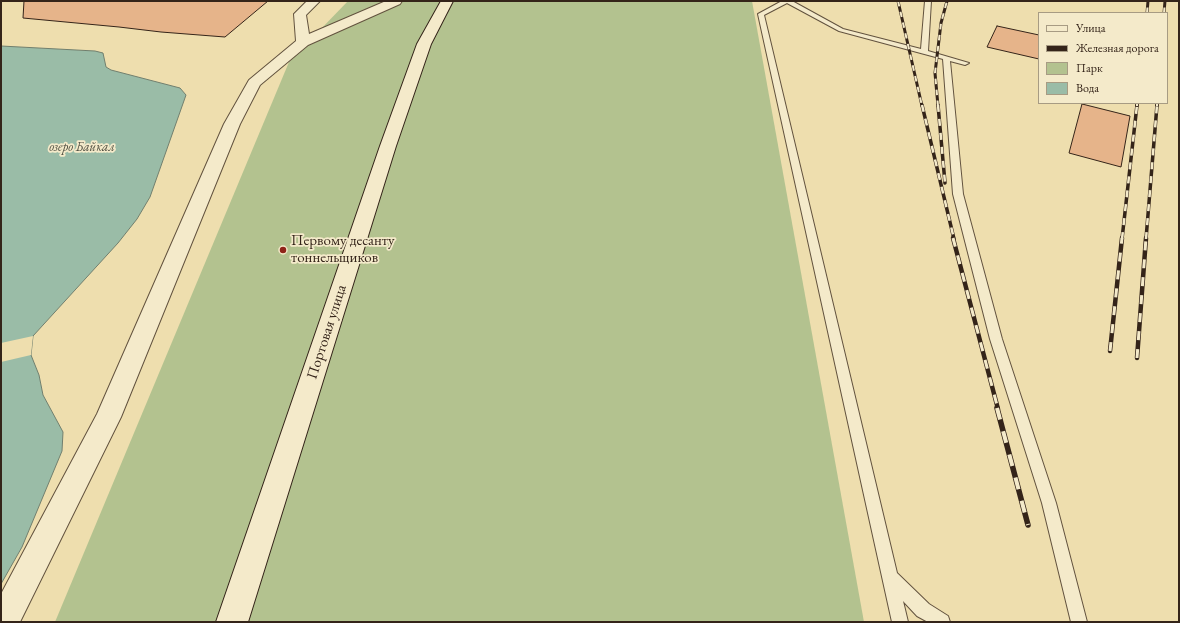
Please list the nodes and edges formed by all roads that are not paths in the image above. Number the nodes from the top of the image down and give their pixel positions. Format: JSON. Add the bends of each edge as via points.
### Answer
{"nodes":[{"id":1,"x":314,"y":1,"type":"edge"},
{"id":2,"x":396,"y":1,"type":"edge"},
{"id":3,"x":448,"y":1,"type":"edge"},
{"id":4,"x":787,"y":1,"type":"edge"},
{"id":5,"x":928,"y":1,"type":"edge"},
{"id":6,"x":303,"y":42,"type":"junction"},
{"id":7,"x":924,"y":52,"type":"junction"},
{"id":8,"x":946,"y":58,"type":"junction"},
{"id":9,"x":965,"y":63,"type":"dead end"},
{"id":10,"x":890,"y":577,"type":"junction"},
{"id":11,"x":3,"y":622,"type":"edge"},
{"id":12,"x":232,"y":622,"type":"edge"},
{"id":13,"x":900,"y":622,"type":"edge"},
{"id":14,"x":942,"y":622,"type":"edge"},
{"id":15,"x":1079,"y":622,"type":"edge"}],
"edges":[{"from":1,"to":6,"type":"street","via":[[300,14]]},
{"from":2,"to":6,"type":"street"},
{"from":3,"to":12,"type":"street","name":"Портовая улица","via":[[424,44],[388,146]]},
{"from":4,"to":7,"type":"lane","via":[[840,30]]},
{"from":4,"to":10,"type":"lane","via":[[761,14]]},
{"from":5,"to":7,"type":"lane"},
{"from":6,"to":11,"type":"street","via":[[254,83],[232,124],[108,416]]},
{"from":7,"to":8,"type":"lane"},
{"from":8,"to":9,"type":"lane"},
{"from":8,"to":15,"type":"lane","via":[[958,194],[996,339],[1048,503]]},
{"from":10,"to":13,"type":"lane"},
{"from":10,"to":14,"type":"lane","via":[[923,610]]}]}
